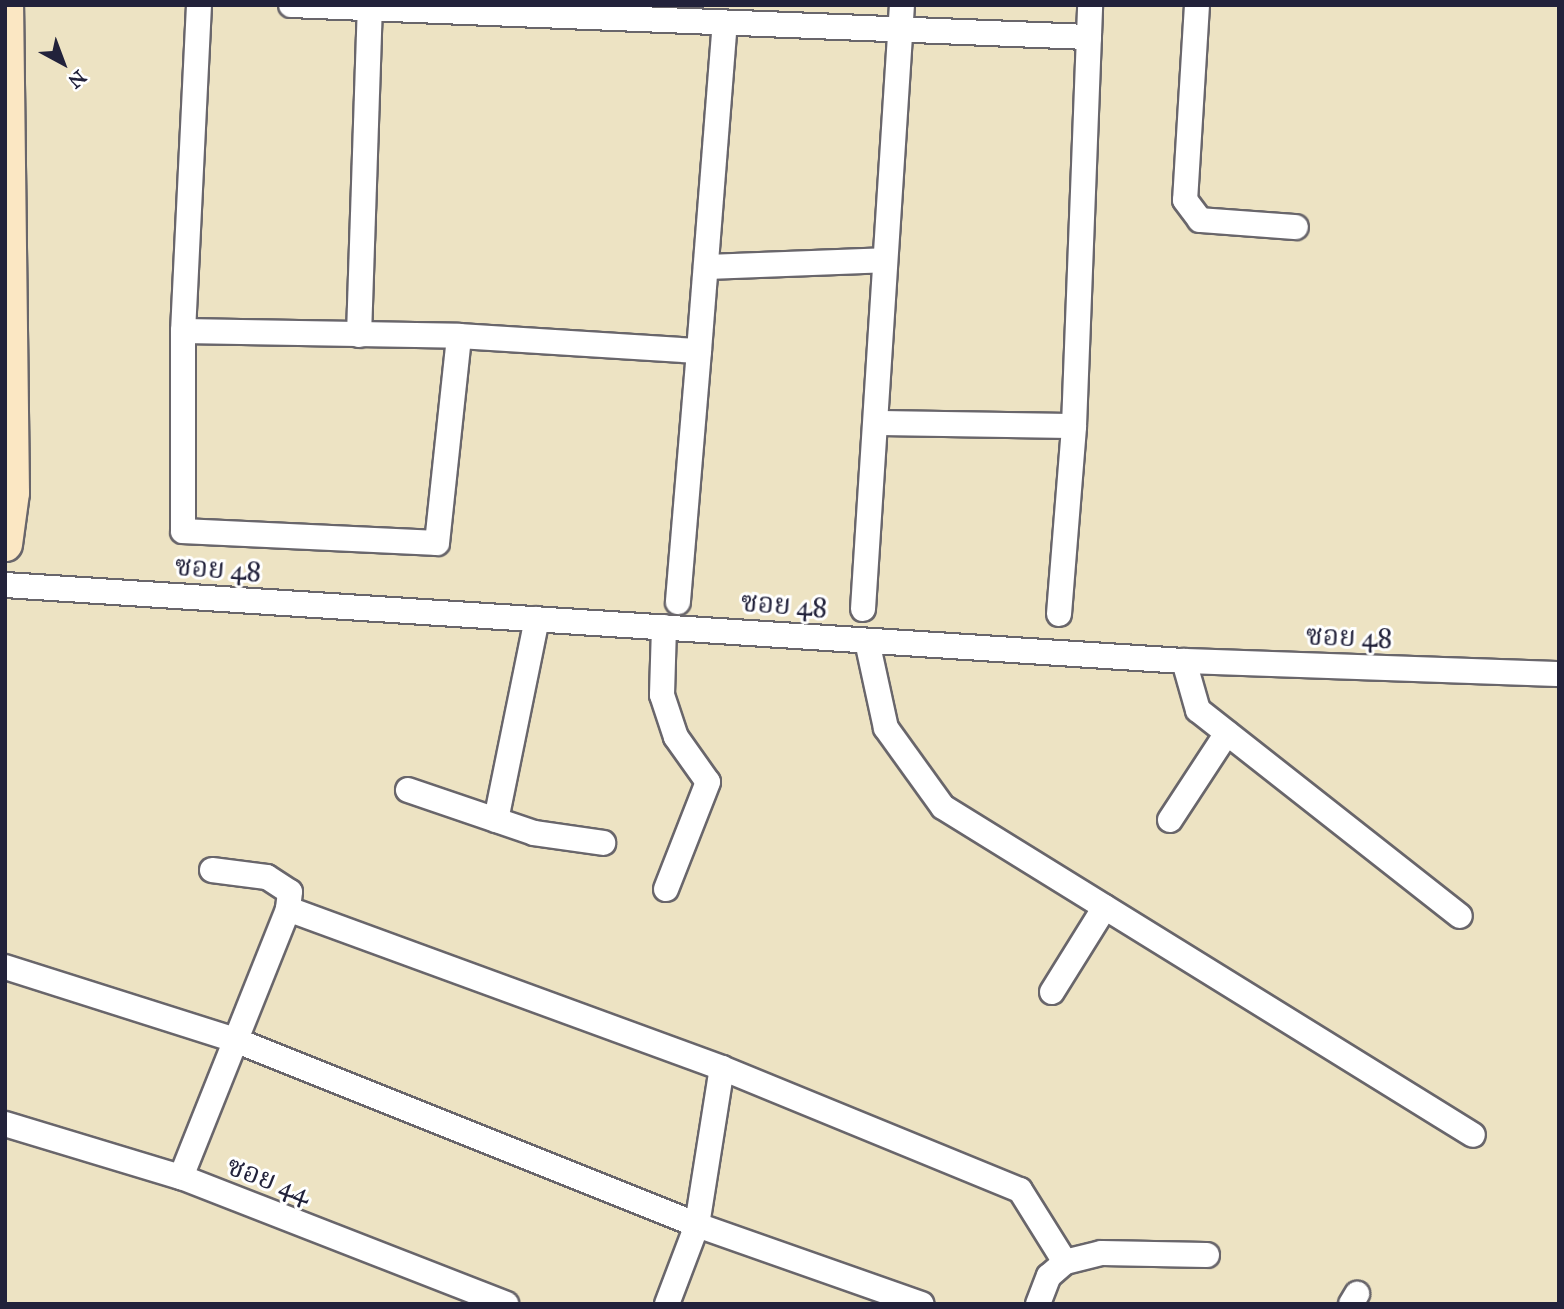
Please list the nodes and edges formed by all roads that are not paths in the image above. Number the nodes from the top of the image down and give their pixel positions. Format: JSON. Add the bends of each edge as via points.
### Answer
{"nodes":[{"id":1,"x":6,"y":5,"type":"edge"},
{"id":2,"x":200,"y":5,"type":"edge"},
{"id":3,"x":291,"y":5,"type":"edge"},
{"id":4,"x":902,"y":5,"type":"edge"},
{"id":5,"x":1090,"y":5,"type":"edge"},
{"id":6,"x":1197,"y":5,"type":"edge"},
{"id":7,"x":370,"y":7,"type":"edge"},
{"id":8,"x":584,"y":11,"type":"edge"},
{"id":9,"x":725,"y":24,"type":"junction"},
{"id":10,"x":901,"y":31,"type":"junction"},
{"id":11,"x":1089,"y":37,"type":"junction"},
{"id":12,"x":5,"y":116,"type":"edge"},
{"id":13,"x":1296,"y":227,"type":"dead end"},
{"id":14,"x":885,"y":260,"type":"junction"},
{"id":15,"x":706,"y":267,"type":"junction"},
{"id":16,"x":183,"y":331,"type":"junction"},
{"id":17,"x":359,"y":335,"type":"junction"},
{"id":18,"x":459,"y":335,"type":"junction"},
{"id":19,"x":699,"y":351,"type":"junction"},
{"id":20,"x":877,"y":424,"type":"junction"},
{"id":21,"x":1074,"y":426,"type":"junction"},
{"id":22,"x":5,"y":544,"type":"edge"},
{"id":23,"x":5,"y":585,"type":"edge"},
{"id":24,"x":677,"y":602,"type":"dead end"},
{"id":25,"x":863,"y":609,"type":"dead end"},
{"id":26,"x":1059,"y":614,"type":"dead end"},
{"id":27,"x":537,"y":620,"type":"junction"},
{"id":28,"x":664,"y":628,"type":"junction"},
{"id":29,"x":867,"y":641,"type":"junction"},
{"id":30,"x":1184,"y":661,"type":"junction"},
{"id":31,"x":1559,"y":674,"type":"edge"},
{"id":32,"x":1227,"y":733,"type":"junction"},
{"id":33,"x":408,"y":790,"type":"dead end"},
{"id":34,"x":496,"y":820,"type":"junction"},
{"id":35,"x":1170,"y":820,"type":"dead end"},
{"id":36,"x":603,"y":843,"type":"dead end"},
{"id":37,"x":212,"y":870,"type":"dead end"},
{"id":38,"x":666,"y":890,"type":"dead end"},
{"id":39,"x":1105,"y":907,"type":"junction"},
{"id":40,"x":288,"y":909,"type":"junction"},
{"id":41,"x":1460,"y":916,"type":"dead end"},
{"id":42,"x":5,"y":967,"type":"edge"},
{"id":43,"x":1052,"y":992,"type":"dead end"},
{"id":44,"x":235,"y":1040,"type":"junction"},
{"id":45,"x":722,"y":1068,"type":"junction"},
{"id":46,"x":5,"y":1124,"type":"edge"},
{"id":47,"x":1473,"y":1135,"type":"dead end"},
{"id":48,"x":181,"y":1177,"type":"junction"},
{"id":49,"x":696,"y":1225,"type":"junction"},
{"id":50,"x":1207,"y":1255,"type":"dead end"},
{"id":51,"x":1065,"y":1262,"type":"junction"},
{"id":52,"x":506,"y":1304,"type":"edge"},
{"id":53,"x":667,"y":1304,"type":"edge"},
{"id":54,"x":921,"y":1304,"type":"edge"},
{"id":55,"x":1038,"y":1304,"type":"edge"}],
"edges":[{"from":1,"to":12,"type":"main road"},
{"from":2,"to":16,"type":"street"},
{"from":3,"to":7,"type":"street"},
{"from":4,"to":10,"type":"street"},
{"from":5,"to":11,"type":"street"},
{"from":6,"to":13,"type":"street","via":[[1185,200],[1200,220]]},
{"from":7,"to":8,"type":"street"},
{"from":7,"to":17,"type":"street"},
{"from":8,"to":9,"type":"street"},
{"from":9,"to":10,"type":"street"},
{"from":9,"to":15,"type":"street"},
{"from":10,"to":11,"type":"street"},
{"from":10,"to":14,"type":"street"},
{"from":11,"to":21,"type":"street"},
{"from":12,"to":22,"type":"main road","via":[[12,492]]},
{"from":14,"to":15,"type":"street"},
{"from":14,"to":20,"type":"street"},
{"from":15,"to":19,"type":"street"},
{"from":16,"to":17,"type":"street"},
{"from":16,"to":18,"type":"street","via":[[183,531],[437,543]]},
{"from":17,"to":18,"type":"street"},
{"from":18,"to":19,"type":"street"},
{"from":19,"to":24,"type":"street"},
{"from":20,"to":21,"type":"street"},
{"from":20,"to":25,"type":"street"},
{"from":21,"to":26,"type":"street"},
{"from":23,"to":27,"type":"street","name":"ซอย 48"},
{"from":27,"to":28,"type":"street","name":"ซอย 48"},
{"from":27,"to":34,"type":"street"},
{"from":28,"to":29,"type":"street","name":"ซอย 48"},
{"from":28,"to":38,"type":"street","via":[[662,695],[676,737],[708,782]]},
{"from":29,"to":30,"type":"street","name":"ซอย 48"},
{"from":29,"to":39,"type":"street","via":[[886,728],[943,807]]},
{"from":30,"to":31,"type":"street","name":"ซอย 48"},
{"from":30,"to":32,"type":"street","via":[[1198,710]]},
{"from":32,"to":35,"type":"street"},
{"from":32,"to":41,"type":"street"},
{"from":33,"to":34,"type":"street"},
{"from":34,"to":36,"type":"street","via":[[534,833]]},
{"from":37,"to":40,"type":"street","via":[[267,877],[290,892]]},
{"from":39,"to":43,"type":"street"},
{"from":39,"to":47,"type":"street"},
{"from":40,"to":44,"type":"street"},
{"from":40,"to":45,"type":"street"},
{"from":42,"to":44,"type":"street"},
{"from":44,"to":48,"type":"street"},
{"from":44,"to":49,"type":"street"},
{"from":45,"to":49,"type":"street"},
{"from":45,"to":51,"type":"street","via":[[1020,1190]]},
{"from":46,"to":48,"type":"street","name":"ซอย 44"},
{"from":48,"to":52,"type":"street","name":"ซอย 44"},
{"from":49,"to":53,"type":"street"},
{"from":49,"to":54,"type":"street"},
{"from":50,"to":51,"type":"street","via":[[1101,1253]]},
{"from":51,"to":55,"type":"street","via":[[1049,1276]]}]}
